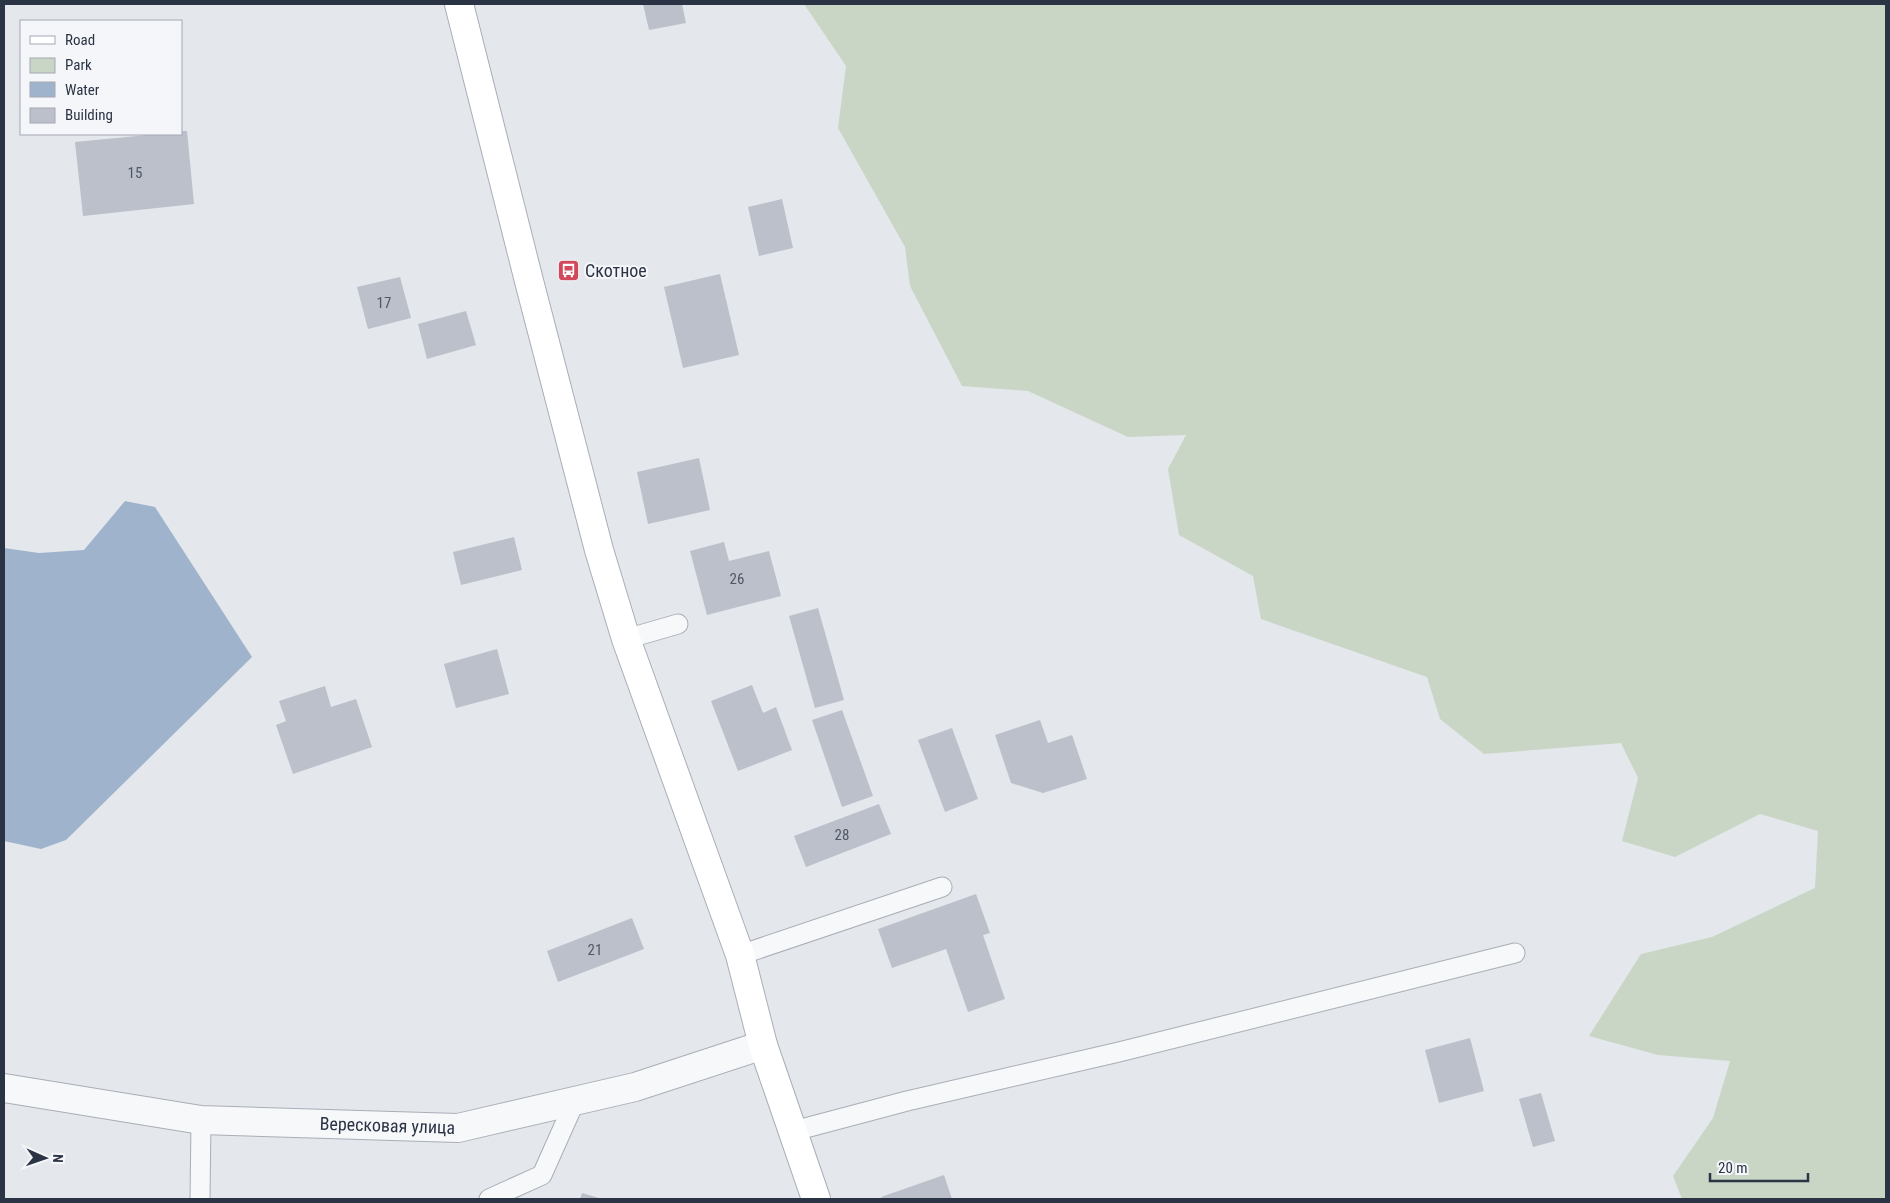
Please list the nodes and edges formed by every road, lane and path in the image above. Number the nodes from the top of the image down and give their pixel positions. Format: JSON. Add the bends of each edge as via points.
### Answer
{"nodes":[{"id":1,"x":459,"y":4,"type":"edge"},
{"id":2,"x":678,"y":624,"type":"dead end"},
{"id":3,"x":626,"y":639,"type":"junction"},
{"id":4,"x":942,"y":887,"type":"dead end"},
{"id":5,"x":1515,"y":952,"type":"dead end"},
{"id":6,"x":740,"y":955,"type":"junction"},
{"id":7,"x":763,"y":1044,"type":"junction"},
{"id":8,"x":4,"y":1088,"type":"edge"},
{"id":9,"x":575,"y":1101,"type":"junction"},
{"id":10,"x":201,"y":1120,"type":"junction"},
{"id":11,"x":794,"y":1131,"type":"junction"},
{"id":12,"x":200,"y":1199,"type":"edge"},
{"id":13,"x":489,"y":1199,"type":"edge"},
{"id":14,"x":816,"y":1199,"type":"edge"}],
"edges":[{"from":1,"to":3,"type":"main road","via":[[596,541]]},
{"from":2,"to":3,"type":"lane"},
{"from":3,"to":6,"type":"main road"},
{"from":4,"to":6,"type":"lane"},
{"from":5,"to":11,"type":"lane"},
{"from":6,"to":7,"type":"main road"},
{"from":7,"to":9,"type":"street","name":"Вересковая улица","via":[[635,1087]]},
{"from":7,"to":11,"type":"main road"},
{"from":8,"to":10,"type":"street","name":"Вересковая улица"},
{"from":9,"to":10,"type":"street","name":"Вересковая улица","via":[[458,1128]]},
{"from":9,"to":13,"type":"lane","via":[[542,1175]]},
{"from":10,"to":12,"type":"lane"},
{"from":11,"to":14,"type":"main road"}]}
